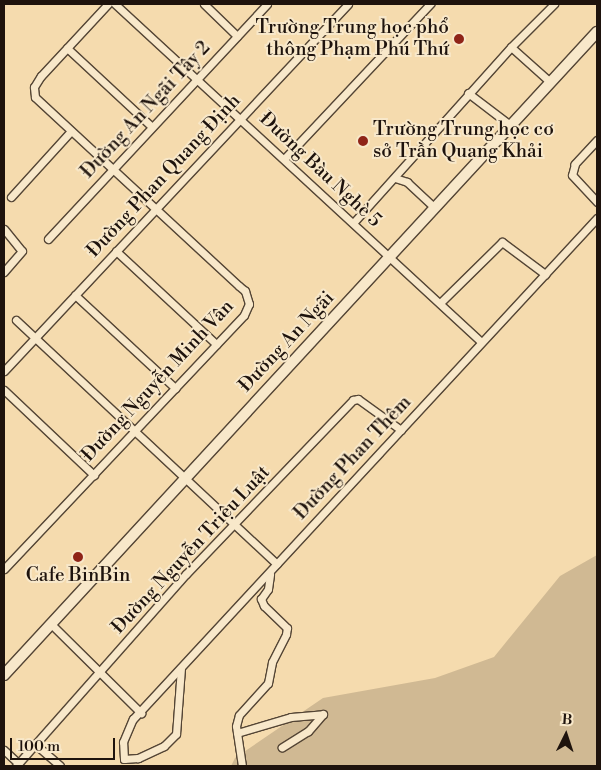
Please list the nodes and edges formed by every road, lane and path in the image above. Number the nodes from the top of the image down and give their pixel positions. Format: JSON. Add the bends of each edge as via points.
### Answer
{"nodes":[{"id":1,"x":108,"y":4,"type":"edge"},
{"id":2,"x":115,"y":4,"type":"edge"},
{"id":3,"x":204,"y":4,"type":"edge"},
{"id":4,"x":267,"y":4,"type":"edge"},
{"id":5,"x":348,"y":4,"type":"edge"},
{"id":6,"x":430,"y":4,"type":"edge"},
{"id":7,"x":554,"y":4,"type":"edge"},
{"id":8,"x":597,"y":32,"type":"edge"},
{"id":9,"x":238,"y":36,"type":"junction"},
{"id":10,"x":511,"y":47,"type":"junction"},
{"id":11,"x":66,"y":48,"type":"junction"},
{"id":12,"x":197,"y":79,"type":"junction"},
{"id":13,"x":550,"y":82,"type":"junction"},
{"id":14,"x":468,"y":93,"type":"junction"},
{"id":15,"x":240,"y":119,"type":"junction"},
{"id":16,"x":510,"y":125,"type":"junction"},
{"id":17,"x":151,"y":126,"type":"junction"},
{"id":18,"x":71,"y":131,"type":"junction"},
{"id":19,"x":597,"y":140,"type":"edge"},
{"id":20,"x":285,"y":158,"type":"junction"},
{"id":21,"x":113,"y":170,"type":"junction"},
{"id":22,"x":395,"y":178,"type":"junction"},
{"id":23,"x":11,"y":197,"type":"dead end"},
{"id":24,"x":597,"y":202,"type":"edge"},
{"id":25,"x":434,"y":207,"type":"junction"},
{"id":26,"x":156,"y":209,"type":"junction"},
{"id":27,"x":597,"y":218,"type":"edge"},
{"id":28,"x":354,"y":222,"type":"junction"},
{"id":29,"x":4,"y":229,"type":"edge"},
{"id":30,"x":48,"y":238,"type":"dead end"},
{"id":31,"x":116,"y":251,"type":"junction"},
{"id":32,"x":390,"y":256,"type":"junction"},
{"id":33,"x":4,"y":272,"type":"edge"},
{"id":34,"x":545,"y":274,"type":"junction"},
{"id":35,"x":75,"y":296,"type":"junction"},
{"id":36,"x":440,"y":303,"type":"junction"},
{"id":37,"x":16,"y":320,"type":"dead end"},
{"id":38,"x":35,"y":338,"type":"junction"},
{"id":39,"x":481,"y":342,"type":"junction"},
{"id":40,"x":216,"y":344,"type":"junction"},
{"id":41,"x":4,"y":371,"type":"edge"},
{"id":42,"x":175,"y":388,"type":"junction"},
{"id":43,"x":4,"y":390,"type":"edge"},
{"id":44,"x":401,"y":430,"type":"junction"},
{"id":45,"x":136,"y":431,"type":"junction"},
{"id":46,"x":94,"y":475,"type":"junction"},
{"id":47,"x":186,"y":477,"type":"junction"},
{"id":48,"x":236,"y":523,"type":"junction"},
{"id":49,"x":277,"y":564,"type":"junction"},
{"id":50,"x":4,"y":569,"type":"edge"},
{"id":51,"x":270,"y":574,"type":"junction"},
{"id":52,"x":51,"y":624,"type":"junction"},
{"id":53,"x":181,"y":668,"type":"junction"},
{"id":54,"x":101,"y":672,"type":"junction"},
{"id":55,"x":4,"y":674,"type":"edge"},
{"id":56,"x":141,"y":713,"type":"junction"},
{"id":57,"x":237,"y":733,"type":"junction"},
{"id":58,"x":35,"y":744,"type":"junction"},
{"id":59,"x":282,"y":747,"type":"dead end"},
{"id":60,"x":4,"y":750,"type":"edge"},
{"id":61,"x":17,"y":765,"type":"edge"},
{"id":62,"x":60,"y":766,"type":"edge"},
{"id":63,"x":242,"y":766,"type":"edge"}],
"edges":[{"from":1,"to":11,"type":"street"},
{"from":2,"to":12,"type":"street","name":"Đường Bàu Nghè 5"},
{"from":3,"to":9,"type":"street"},
{"from":4,"to":9,"type":"street","name":"Đường An Ngãi Tây 2"},
{"from":5,"to":15,"type":"street","name":"Đường Phan Quang Định"},
{"from":6,"to":20,"type":"street"},
{"from":7,"to":10,"type":"street"},
{"from":8,"to":13,"type":"main road","name":"Đường An Ngãi"},
{"from":9,"to":12,"type":"street","name":"Đường An Ngãi Tây 2"},
{"from":10,"to":13,"type":"street"},
{"from":10,"to":14,"type":"street"},
{"from":11,"to":17,"type":"street"},
{"from":11,"to":18,"type":"street","name":"Đường Nguyễn Minh Vân","via":[[36,82],[34,92],[38,100]]},
{"from":12,"to":15,"type":"street","name":"Đường Bàu Nghè 5"},
{"from":12,"to":17,"type":"street","name":"Đường An Ngãi Tây 2"},
{"from":13,"to":16,"type":"main road","name":"Đường An Ngãi"},
{"from":14,"to":16,"type":"street"},
{"from":14,"to":22,"type":"street"},
{"from":15,"to":20,"type":"street","name":"Đường Bàu Nghè 5"},
{"from":15,"to":26,"type":"street","name":"Đường Phan Quang Định"},
{"from":16,"to":25,"type":"main road","name":"Đường An Ngãi"},
{"from":17,"to":21,"type":"street","name":"Đường An Ngãi Tây 2"},
{"from":18,"to":21,"type":"street","name":"Đường Nguyễn Minh Vân"},
{"from":18,"to":23,"type":"street"},
{"from":19,"to":24,"type":"street","via":[[575,164],[572,175]]},
{"from":20,"to":28,"type":"street","name":"Đường Bàu Nghè 5"},
{"from":21,"to":26,"type":"street","name":"Đường Nguyễn Minh Vân"},
{"from":21,"to":30,"type":"street","name":"Đường An Ngãi Tây 2"},
{"from":22,"to":25,"type":"street","via":[[407,182]]},
{"from":22,"to":28,"type":"street"},
{"from":25,"to":32,"type":"main road","name":"Đường An Ngãi"},
{"from":26,"to":31,"type":"street","name":"Đường Phan Quang Định"},
{"from":26,"to":40,"type":"street","name":"Đường Nguyễn Minh Vân","via":[[245,291],[249,301],[247,310]]},
{"from":27,"to":34,"type":"street","name":"Đường Phan Thêm"},
{"from":28,"to":32,"type":"street","name":"Đường Bàu Nghè 5"},
{"from":29,"to":33,"type":"street","via":[[22,251]]},
{"from":31,"to":35,"type":"street","name":"Đường Phan Quang Định"},
{"from":31,"to":40,"type":"street"},
{"from":32,"to":36,"type":"street","name":"Đường Bàu Nghè 5"},
{"from":32,"to":47,"type":"main road","name":"Đường An Ngãi"},
{"from":34,"to":36,"type":"street","via":[[502,242]]},
{"from":34,"to":39,"type":"street","name":"Đường Phan Thêm"},
{"from":35,"to":38,"type":"street","name":"Đường Phan Quang Định"},
{"from":35,"to":42,"type":"street"},
{"from":36,"to":39,"type":"street","name":"Đường Bàu Nghè 5"},
{"from":37,"to":38,"type":"street"},
{"from":38,"to":41,"type":"street","name":"Đường Phan Quang Định"},
{"from":38,"to":45,"type":"street"},
{"from":39,"to":44,"type":"street","name":"Đường Phan Thêm"},
{"from":40,"to":42,"type":"street","name":"Đường Nguyễn Minh Vân"},
{"from":42,"to":45,"type":"street","name":"Đường Nguyễn Minh Vân"},
{"from":43,"to":46,"type":"street"},
{"from":44,"to":48,"type":"street","name":"Đường Nguyễn Triệu Luật","via":[[358,399],[353,400]]},
{"from":44,"to":49,"type":"street","name":"Đường Phan Thêm"},
{"from":45,"to":46,"type":"street","name":"Đường Nguyễn Minh Vân"},
{"from":45,"to":47,"type":"street"},
{"from":46,"to":50,"type":"street","name":"Đường Nguyễn Minh Vân"},
{"from":47,"to":48,"type":"street"},
{"from":47,"to":52,"type":"main road","name":"Đường An Ngãi"},
{"from":48,"to":49,"type":"street"},
{"from":48,"to":54,"type":"street","name":"Đường Nguyễn Triệu Luật","via":[[186,574]]},
{"from":49,"to":51,"type":"street","name":"Đường Phan Thêm"},
{"from":51,"to":53,"type":"street","name":"Đường Phan Thêm"},
{"from":51,"to":57,"type":"street","via":[[268,589],[261,599],[287,628],[286,634],[272,662],[268,683],[239,716]]},
{"from":52,"to":54,"type":"street"},
{"from":52,"to":55,"type":"main road","name":"Đường An Ngãi"},
{"from":53,"to":56,"type":"street","name":"Đường Phan Thêm"},
{"from":53,"to":56,"type":"street","name":"Đường Phan Thêm","via":[[176,734],[171,741],[138,758],[124,759],[123,742],[133,719]]},
{"from":54,"to":56,"type":"street"},
{"from":54,"to":58,"type":"street","name":"Đường Nguyễn Triệu Luật"},
{"from":57,"to":59,"type":"street","via":[[291,717],[323,714],[308,731]]},
{"from":57,"to":63,"type":"street"},
{"from":58,"to":61,"type":"street","name":"Đường Nguyễn Triệu Luật"},
{"from":58,"to":62,"type":"street"},
{"from":60,"to":61,"type":"street"}]}
